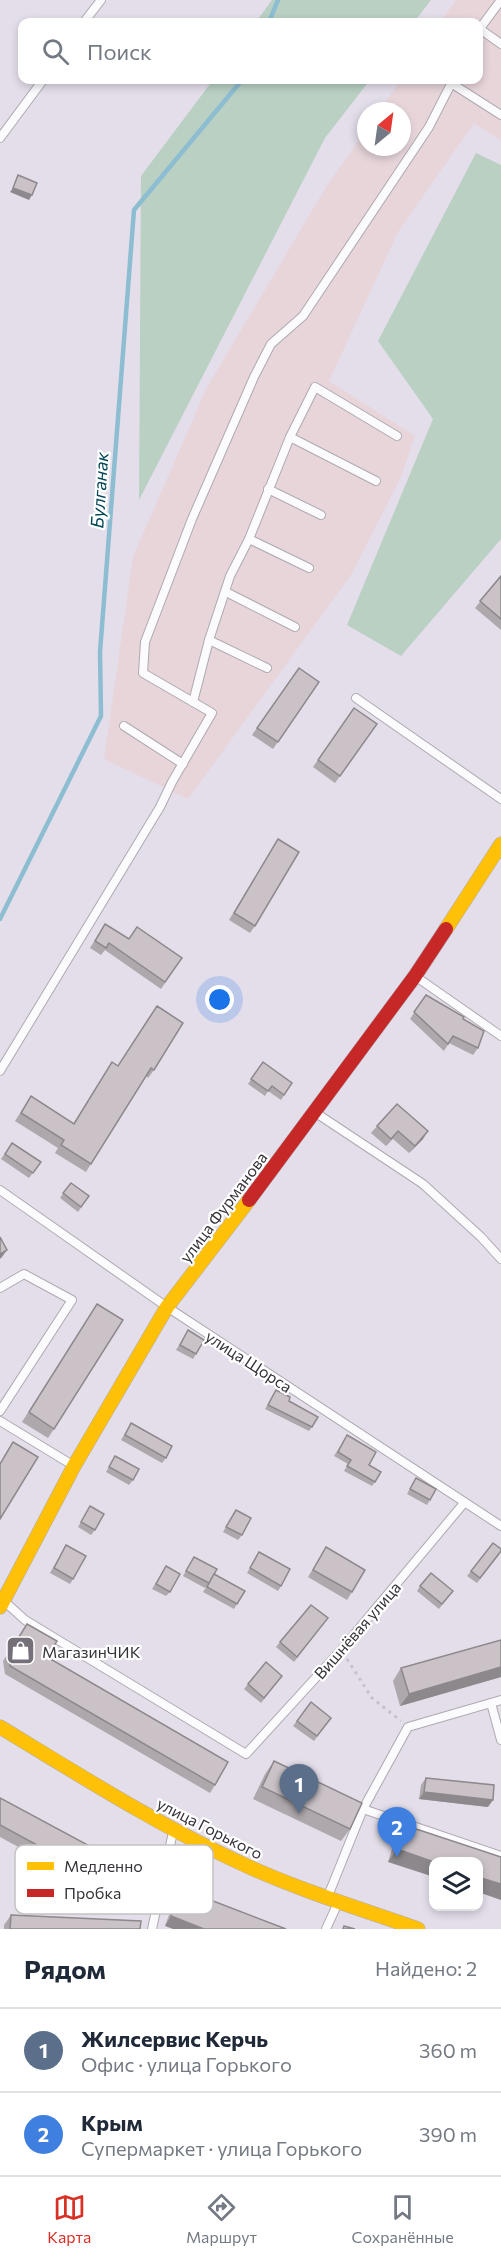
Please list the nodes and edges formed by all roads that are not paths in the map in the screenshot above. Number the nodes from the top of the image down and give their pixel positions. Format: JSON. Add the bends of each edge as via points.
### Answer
{"nodes":[{"id":1,"x":100,"y":0,"type":"edge"},
{"id":2,"x":501,"y":0,"type":"edge"},
{"id":3,"x":87,"y":18,"type":"edge"},
{"id":4,"x":483,"y":25,"type":"edge"},
{"id":5,"x":483,"y":33,"type":"edge"},
{"id":6,"x":501,"y":44,"type":"edge"},
{"id":7,"x":40,"y":84,"type":"edge"},
{"id":8,"x":450,"y":84,"type":"edge"},
{"id":9,"x":456,"y":84,"type":"edge"},
{"id":10,"x":501,"y":115,"type":"edge"},
{"id":11,"x":0,"y":138,"type":"edge"},
{"id":12,"x":397,"y":436,"type":"dead end"},
{"id":13,"x":290,"y":437,"type":"junction"},
{"id":14,"x":376,"y":481,"type":"dead end"},
{"id":15,"x":268,"y":489,"type":"junction"},
{"id":16,"x":321,"y":515,"type":"dead end"},
{"id":17,"x":249,"y":539,"type":"junction"},
{"id":18,"x":309,"y":568,"type":"dead end"},
{"id":19,"x":226,"y":592,"type":"junction"},
{"id":20,"x":295,"y":627,"type":"dead end"},
{"id":21,"x":209,"y":639,"type":"junction"},
{"id":22,"x":267,"y":668,"type":"dead end"},
{"id":23,"x":356,"y":698,"type":"dead end"},
{"id":24,"x":193,"y":702,"type":"junction"},
{"id":25,"x":124,"y":726,"type":"dead end"},
{"id":26,"x":183,"y":764,"type":"junction"},
{"id":27,"x":501,"y":799,"type":"edge"},
{"id":28,"x":501,"y":844,"type":"edge"},
{"id":29,"x":415,"y":976,"type":"junction"},
{"id":30,"x":501,"y":1036,"type":"edge"},
{"id":31,"x":0,"y":1071,"type":"edge"},
{"id":32,"x":315,"y":1113,"type":"junction"},
{"id":33,"x":0,"y":1190,"type":"edge"},
{"id":34,"x":501,"y":1259,"type":"edge"},
{"id":35,"x":0,"y":1288,"type":"edge"},
{"id":36,"x":167,"y":1307,"type":"junction"},
{"id":37,"x":0,"y":1411,"type":"edge"},
{"id":38,"x":0,"y":1421,"type":"edge"},
{"id":39,"x":74,"y":1466,"type":"junction"},
{"id":40,"x":464,"y":1503,"type":"junction"},
{"id":41,"x":501,"y":1526,"type":"edge"},
{"id":42,"x":2,"y":1604,"type":"edge"},
{"id":43,"x":501,"y":1700,"type":"edge"},
{"id":44,"x":491,"y":1703,"type":"junction"},
{"id":45,"x":0,"y":1727,"type":"edge"},
{"id":46,"x":501,"y":1740,"type":"edge"},
{"id":47,"x":354,"y":1804,"type":"edge"},
{"id":48,"x":363,"y":1809,"type":"junction"},
{"id":49,"x":174,"y":1829,"type":"junction"},
{"id":50,"x":170,"y":1845,"type":"edge"},
{"id":51,"x":205,"y":1845,"type":"edge"},
{"id":52,"x":213,"y":1849,"type":"edge"},
{"id":53,"x":501,"y":1856,"type":"edge"},
{"id":54,"x":332,"y":1901,"type":"junction"},
{"id":55,"x":155,"y":1914,"type":"edge"},
{"id":56,"x":152,"y":1929,"type":"edge"},
{"id":57,"x":326,"y":1929,"type":"edge"},
{"id":58,"x":418,"y":1929,"type":"edge"}],
"edges":[{"from":1,"to":3,"type":"lane"},
{"from":2,"to":4,"type":"lane"},
{"from":5,"to":6,"type":"lane"},
{"from":7,"to":11,"type":"lane"},
{"from":8,"to":24,"type":"lane","via":[[429,126],[303,316],[271,344],[192,519],[145,642],[142,673]]},
{"from":9,"to":10,"type":"lane"},
{"from":12,"to":13,"type":"lane","via":[[315,387]]},
{"from":13,"to":14,"type":"lane"},
{"from":13,"to":15,"type":"lane"},
{"from":15,"to":16,"type":"lane"},
{"from":15,"to":17,"type":"lane"},
{"from":17,"to":18,"type":"lane"},
{"from":17,"to":19,"type":"lane"},
{"from":19,"to":20,"type":"lane"},
{"from":19,"to":21,"type":"lane"},
{"from":21,"to":22,"type":"lane"},
{"from":21,"to":24,"type":"lane"},
{"from":23,"to":27,"type":"lane"},
{"from":24,"to":26,"type":"lane","via":[[212,713]]},
{"from":25,"to":26,"type":"lane"},
{"from":26,"to":31,"type":"lane"},
{"from":28,"to":29,"type":"main road","name":"улица Фурманова"},
{"from":29,"to":30,"type":"lane"},
{"from":29,"to":32,"type":"main road","name":"улица Фурманова"},
{"from":32,"to":34,"type":"lane","via":[[423,1184]]},
{"from":32,"to":36,"type":"main road","name":"улица Фурманова"},
{"from":33,"to":36,"type":"lane","name":"улица Щорса"},
{"from":35,"to":37,"type":"lane","via":[[24,1274],[72,1300]]},
{"from":36,"to":39,"type":"main road","name":"улица Фурманова"},
{"from":36,"to":40,"type":"lane","name":"улица Щорса"},
{"from":38,"to":39,"type":"lane"},
{"from":39,"to":42,"type":"main road","name":"улица Фурманова"},
{"from":40,"to":41,"type":"lane","name":"улица Щорса"},
{"from":40,"to":42,"type":"lane","name":"Вишнёвая улица","via":[[342,1650],[246,1754]]},
{"from":43,"to":44,"type":"lane"},
{"from":44,"to":46,"type":"lane"},
{"from":44,"to":48,"type":"lane","via":[[408,1727]]},
{"from":45,"to":49,"type":"main road","name":"улица Горького"},
{"from":47,"to":48,"type":"lane"},
{"from":48,"to":53,"type":"lane"},
{"from":48,"to":54,"type":"lane"},
{"from":49,"to":50,"type":"lane"},
{"from":49,"to":51,"type":"main road","name":"улица Горького"},
{"from":52,"to":54,"type":"main road","name":"улица Горького"},
{"from":54,"to":57,"type":"lane"},
{"from":54,"to":58,"type":"main road","name":"улица Горького"},
{"from":55,"to":56,"type":"lane"}]}
